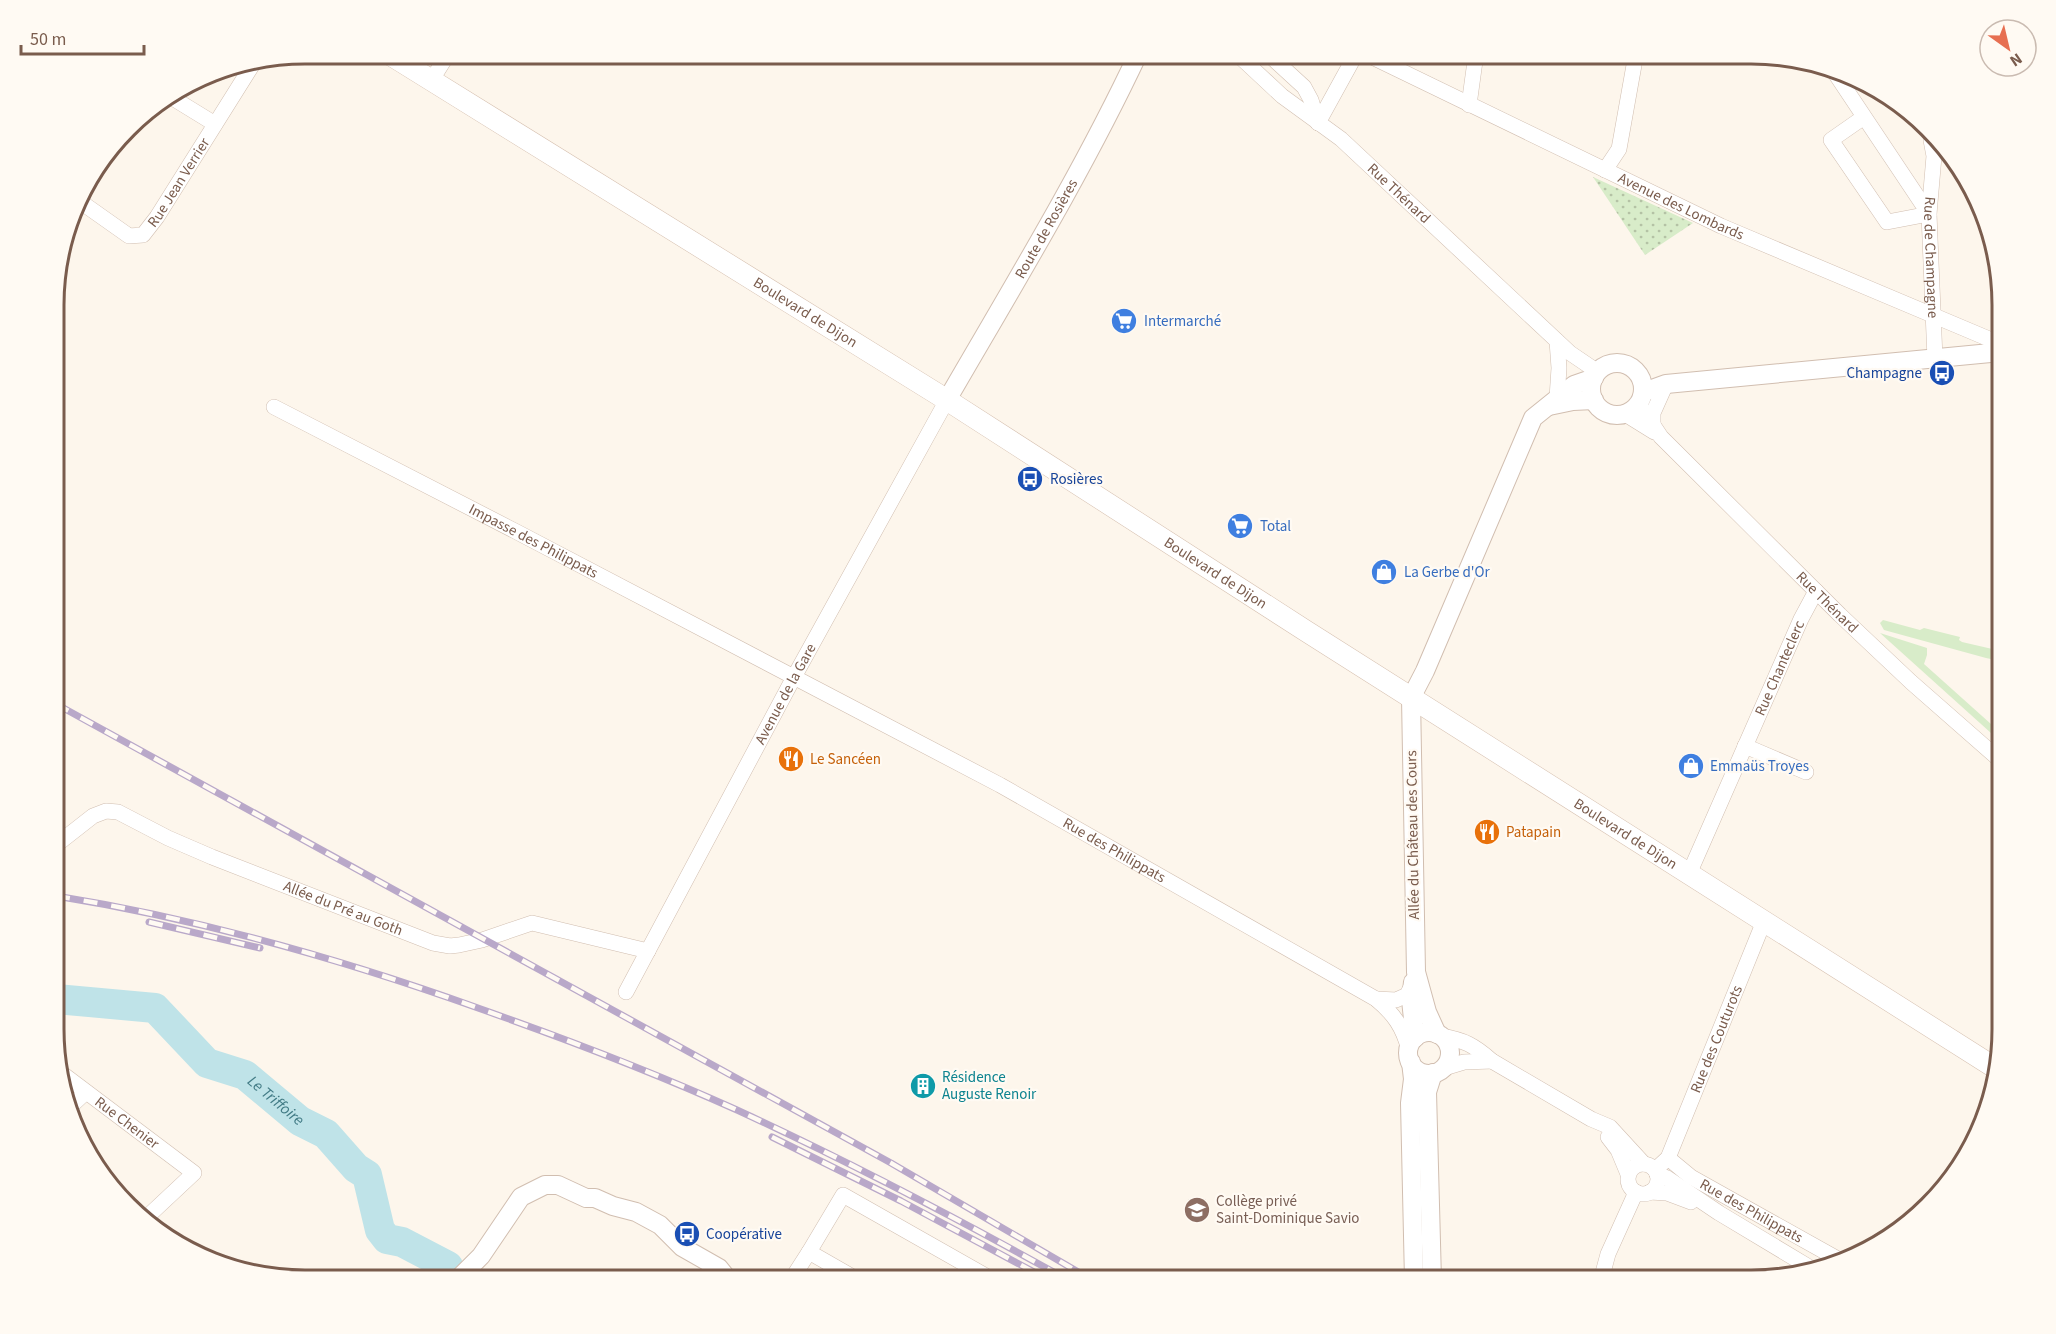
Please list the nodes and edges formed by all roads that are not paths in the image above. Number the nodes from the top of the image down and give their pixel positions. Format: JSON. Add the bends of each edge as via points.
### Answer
{"nodes":[{"id":1,"x":404,"y":64,"type":"edge"},
{"id":2,"x":442,"y":64,"type":"edge"},
{"id":3,"x":1133,"y":64,"type":"edge"},
{"id":4,"x":1248,"y":64,"type":"edge"},
{"id":5,"x":1279,"y":64,"type":"edge"},
{"id":6,"x":1350,"y":64,"type":"edge"},
{"id":7,"x":1385,"y":64,"type":"edge"},
{"id":8,"x":1475,"y":64,"type":"edge"},
{"id":9,"x":1634,"y":64,"type":"edge"},
{"id":10,"x":248,"y":72,"type":"edge"},
{"id":11,"x":431,"y":81,"type":"junction"},
{"id":12,"x":1841,"y":82,"type":"edge"},
{"id":13,"x":178,"y":101,"type":"edge"},
{"id":14,"x":1469,"y":105,"type":"junction"},
{"id":15,"x":1864,"y":117,"type":"junction"},
{"id":16,"x":1318,"y":123,"type":"junction"},
{"id":17,"x":215,"y":124,"type":"junction"},
{"id":18,"x":1937,"y":152,"type":"edge"},
{"id":19,"x":1605,"y":170,"type":"junction"},
{"id":20,"x":86,"y":206,"type":"edge"},
{"id":21,"x":1929,"y":214,"type":"junction"},
{"id":22,"x":1933,"y":315,"type":"junction"},
{"id":23,"x":1992,"y":340,"type":"edge"},
{"id":24,"x":1557,"y":341,"type":"junction"},
{"id":25,"x":1992,"y":353,"type":"edge"},
{"id":26,"x":1935,"y":359,"type":"junction"},
{"id":27,"x":1638,"y":373,"type":"junction"},
{"id":28,"x":1596,"y":375,"type":"junction"},
{"id":29,"x":1666,"y":384,"type":"junction"},
{"id":30,"x":947,"y":400,"type":"junction"},
{"id":31,"x":1594,"y":400,"type":"junction"},
{"id":32,"x":1551,"y":402,"type":"junction"},
{"id":33,"x":1636,"y":403,"type":"junction"},
{"id":34,"x":274,"y":407,"type":"dead end"},
{"id":35,"x":1658,"y":431,"type":"junction"},
{"id":36,"x":1816,"y":591,"type":"junction"},
{"id":37,"x":794,"y":676,"type":"junction"},
{"id":38,"x":1411,"y":698,"type":"junction"},
{"id":39,"x":1745,"y":746,"type":"junction"},
{"id":40,"x":1992,"y":752,"type":"edge"},
{"id":41,"x":1806,"y":772,"type":"dead end"},
{"id":42,"x":64,"y":838,"type":"edge"},
{"id":43,"x":1689,"y":874,"type":"junction"},
{"id":44,"x":1764,"y":921,"type":"junction"},
{"id":45,"x":648,"y":951,"type":"junction"},
{"id":46,"x":1414,"y":978,"type":"junction"},
{"id":47,"x":626,"y":992,"type":"dead end"},
{"id":48,"x":1376,"y":999,"type":"junction"},
{"id":49,"x":1439,"y":1035,"type":"junction"},
{"id":50,"x":1412,"y":1050,"type":"junction"},
{"id":51,"x":1492,"y":1061,"type":"junction"},
{"id":52,"x":1989,"y":1064,"type":"edge"},
{"id":53,"x":1439,"y":1070,"type":"junction"},
{"id":54,"x":70,"y":1080,"type":"edge"},
{"id":55,"x":86,"y":1092,"type":"junction"},
{"id":56,"x":76,"y":1102,"type":"edge"},
{"id":57,"x":1591,"y":1119,"type":"junction"},
{"id":58,"x":1668,"y":1158,"type":"junction"},
{"id":59,"x":1652,"y":1169,"type":"junction"},
{"id":60,"x":1628,"y":1174,"type":"junction"},
{"id":61,"x":1643,"y":1192,"type":"junction"},
{"id":62,"x":151,"y":1213,"type":"edge"},
{"id":63,"x":1719,"y":1213,"type":"junction"},
{"id":64,"x":809,"y":1252,"type":"junction"},
{"id":65,"x":1832,"y":1256,"type":"edge"},
{"id":66,"x":1803,"y":1264,"type":"edge"},
{"id":67,"x":467,"y":1270,"type":"edge"},
{"id":68,"x":705,"y":1270,"type":"edge"},
{"id":69,"x":797,"y":1270,"type":"edge"},
{"id":70,"x":840,"y":1270,"type":"edge"},
{"id":71,"x":975,"y":1270,"type":"edge"},
{"id":72,"x":1414,"y":1270,"type":"edge"},
{"id":73,"x":1432,"y":1270,"type":"edge"},
{"id":74,"x":1604,"y":1270,"type":"edge"}],
"edges":[{"from":1,"to":11,"type":"main road","name":"Boulevard de Dijon"},
{"from":2,"to":11,"type":"street"},
{"from":3,"to":30,"type":"street","name":"Route de Rosières","via":[[1046,232]]},
{"from":4,"to":16,"type":"street","name":"Rue Thénard"},
{"from":5,"to":16,"type":"street","via":[[1304,87]]},
{"from":6,"to":16,"type":"street"},
{"from":7,"to":14,"type":"street","name":"Avenue des Lombards"},
{"from":8,"to":14,"type":"street"},
{"from":9,"to":19,"type":"street","via":[[1619,149]]},
{"from":10,"to":17,"type":"street","name":"Rue Jean Verrier"},
{"from":11,"to":30,"type":"main road","name":"Boulevard de Dijon"},
{"from":12,"to":15,"type":"street"},
{"from":13,"to":17,"type":"street"},
{"from":14,"to":19,"type":"street","name":"Avenue des Lombards"},
{"from":15,"to":21,"type":"street"},
{"from":15,"to":21,"type":"street","via":[[1831,140],[1837,149],[1887,222]]},
{"from":16,"to":24,"type":"street","name":"Rue Thénard","via":[[1341,139]]},
{"from":17,"to":20,"type":"street","name":"Rue Jean Verrier","via":[[143,235],[129,236]]},
{"from":18,"to":21,"type":"street","name":"Rue de Champagne"},
{"from":19,"to":22,"type":"street","name":"Avenue des Lombards","via":[[1721,226]]},
{"from":21,"to":22,"type":"street","name":"Rue de Champagne"},
{"from":22,"to":23,"type":"street","name":"Avenue des Lombards"},
{"from":22,"to":26,"type":"street","name":"Rue de Champagne"},
{"from":24,"to":28,"type":"street","name":"Rue Thénard"},
{"from":24,"to":32,"type":"street","via":[[1559,368]]},
{"from":25,"to":26,"type":"street"},
{"from":26,"to":29,"type":"street"},
{"from":27,"to":28,"type":"street","via":[[1618,363],[1607,365]]},
{"from":27,"to":29,"type":"street"},
{"from":27,"to":33,"type":"street","via":[[1643,382]]},
{"from":28,"to":31,"type":"street"},
{"from":28,"to":32,"type":"street"},
{"from":29,"to":33,"type":"street"},
{"from":29,"to":35,"type":"street","via":[[1653,413]]},
{"from":30,"to":37,"type":"street","name":"Avenue de la Gare"},
{"from":30,"to":38,"type":"main road","name":"Boulevard de Dijon"},
{"from":31,"to":32,"type":"street"},
{"from":31,"to":33,"type":"street","via":[[1601,410],[1613,414]]},
{"from":32,"to":38,"type":"street","via":[[1533,418]]},
{"from":33,"to":35,"type":"street","name":"Rue Thénard"},
{"from":34,"to":37,"type":"street","name":"Impasse des Philippats"},
{"from":35,"to":36,"type":"street","name":"Rue Thénard"},
{"from":36,"to":39,"type":"street","name":"Rue Chanteclerc"},
{"from":36,"to":40,"type":"street","name":"Rue Thénard"},
{"from":37,"to":45,"type":"street","name":"Avenue de la Gare"},
{"from":37,"to":48,"type":"street","name":"Rue des Philippats","via":[[1000,785]]},
{"from":38,"to":43,"type":"main road","name":"Boulevard de Dijon"},
{"from":38,"to":46,"type":"street","name":"Allée du Château des Cours"},
{"from":39,"to":41,"type":"street"},
{"from":39,"to":43,"type":"street","name":"Rue Chanteclerc"},
{"from":42,"to":45,"type":"street","name":"Allée du Pré au Goth","via":[[93,816],[118,812],[212,857],[433,943],[459,945],[532,923]]},
{"from":43,"to":44,"type":"main road","name":"Boulevard de Dijon"},
{"from":44,"to":52,"type":"main road","name":"Boulevard de Dijon"},
{"from":44,"to":58,"type":"street","name":"Rue des Couturots"},
{"from":45,"to":47,"type":"street","name":"Avenue de la Gare"},
{"from":46,"to":48,"type":"street","via":[[1407,995],[1396,1000]]},
{"from":46,"to":49,"type":"street","name":"Allée du Château des Cours"},
{"from":46,"to":50,"type":"street","name":"Allée du Château des Cours"},
{"from":48,"to":50,"type":"street","name":"Rue des Philippats","via":[[1392,1012]]},
{"from":49,"to":50,"type":"street","via":[[1425,1033]]},
{"from":49,"to":51,"type":"street","via":[[1464,1041]]},
{"from":49,"to":53,"type":"street","via":[[1450,1051],[1448,1063]]},
{"from":50,"to":53,"type":"street","via":[[1420,1071]]},
{"from":50,"to":72,"type":"street","name":"Allée du Château des Cours"},
{"from":51,"to":53,"type":"street","via":[[1464,1062]]},
{"from":51,"to":57,"type":"street"},
{"from":53,"to":73,"type":"street","via":[[1427,1092]]},
{"from":54,"to":55,"type":"street","name":"Rue Chenier"},
{"from":55,"to":56,"type":"street"},
{"from":55,"to":62,"type":"street","name":"Rue Chenier","via":[[194,1173]]},
{"from":57,"to":59,"type":"street","via":[[1610,1127]]},
{"from":57,"to":60,"type":"street","via":[[1618,1150]]},
{"from":58,"to":59,"type":"street"},
{"from":58,"to":65,"type":"street","name":"Rue des Philippats","via":[[1691,1176]]},
{"from":59,"to":60,"type":"street","via":[[1638,1165]]},
{"from":59,"to":61,"type":"street","via":[[1658,1181],[1655,1188]]},
{"from":59,"to":63,"type":"street"},
{"from":60,"to":61,"type":"street","via":[[1629,1185]]},
{"from":61,"to":63,"type":"street","via":[[1675,1195]]},
{"from":61,"to":74,"type":"street","via":[[1608,1254]]},
{"from":63,"to":66,"type":"street"},
{"from":64,"to":69,"type":"street"},
{"from":64,"to":70,"type":"street"},
{"from":64,"to":71,"type":"street","via":[[843,1195]]},
{"from":67,"to":68,"type":"street","via":[[521,1197],[545,1185],[558,1185],[616,1218],[637,1223],[666,1247]]}]}
